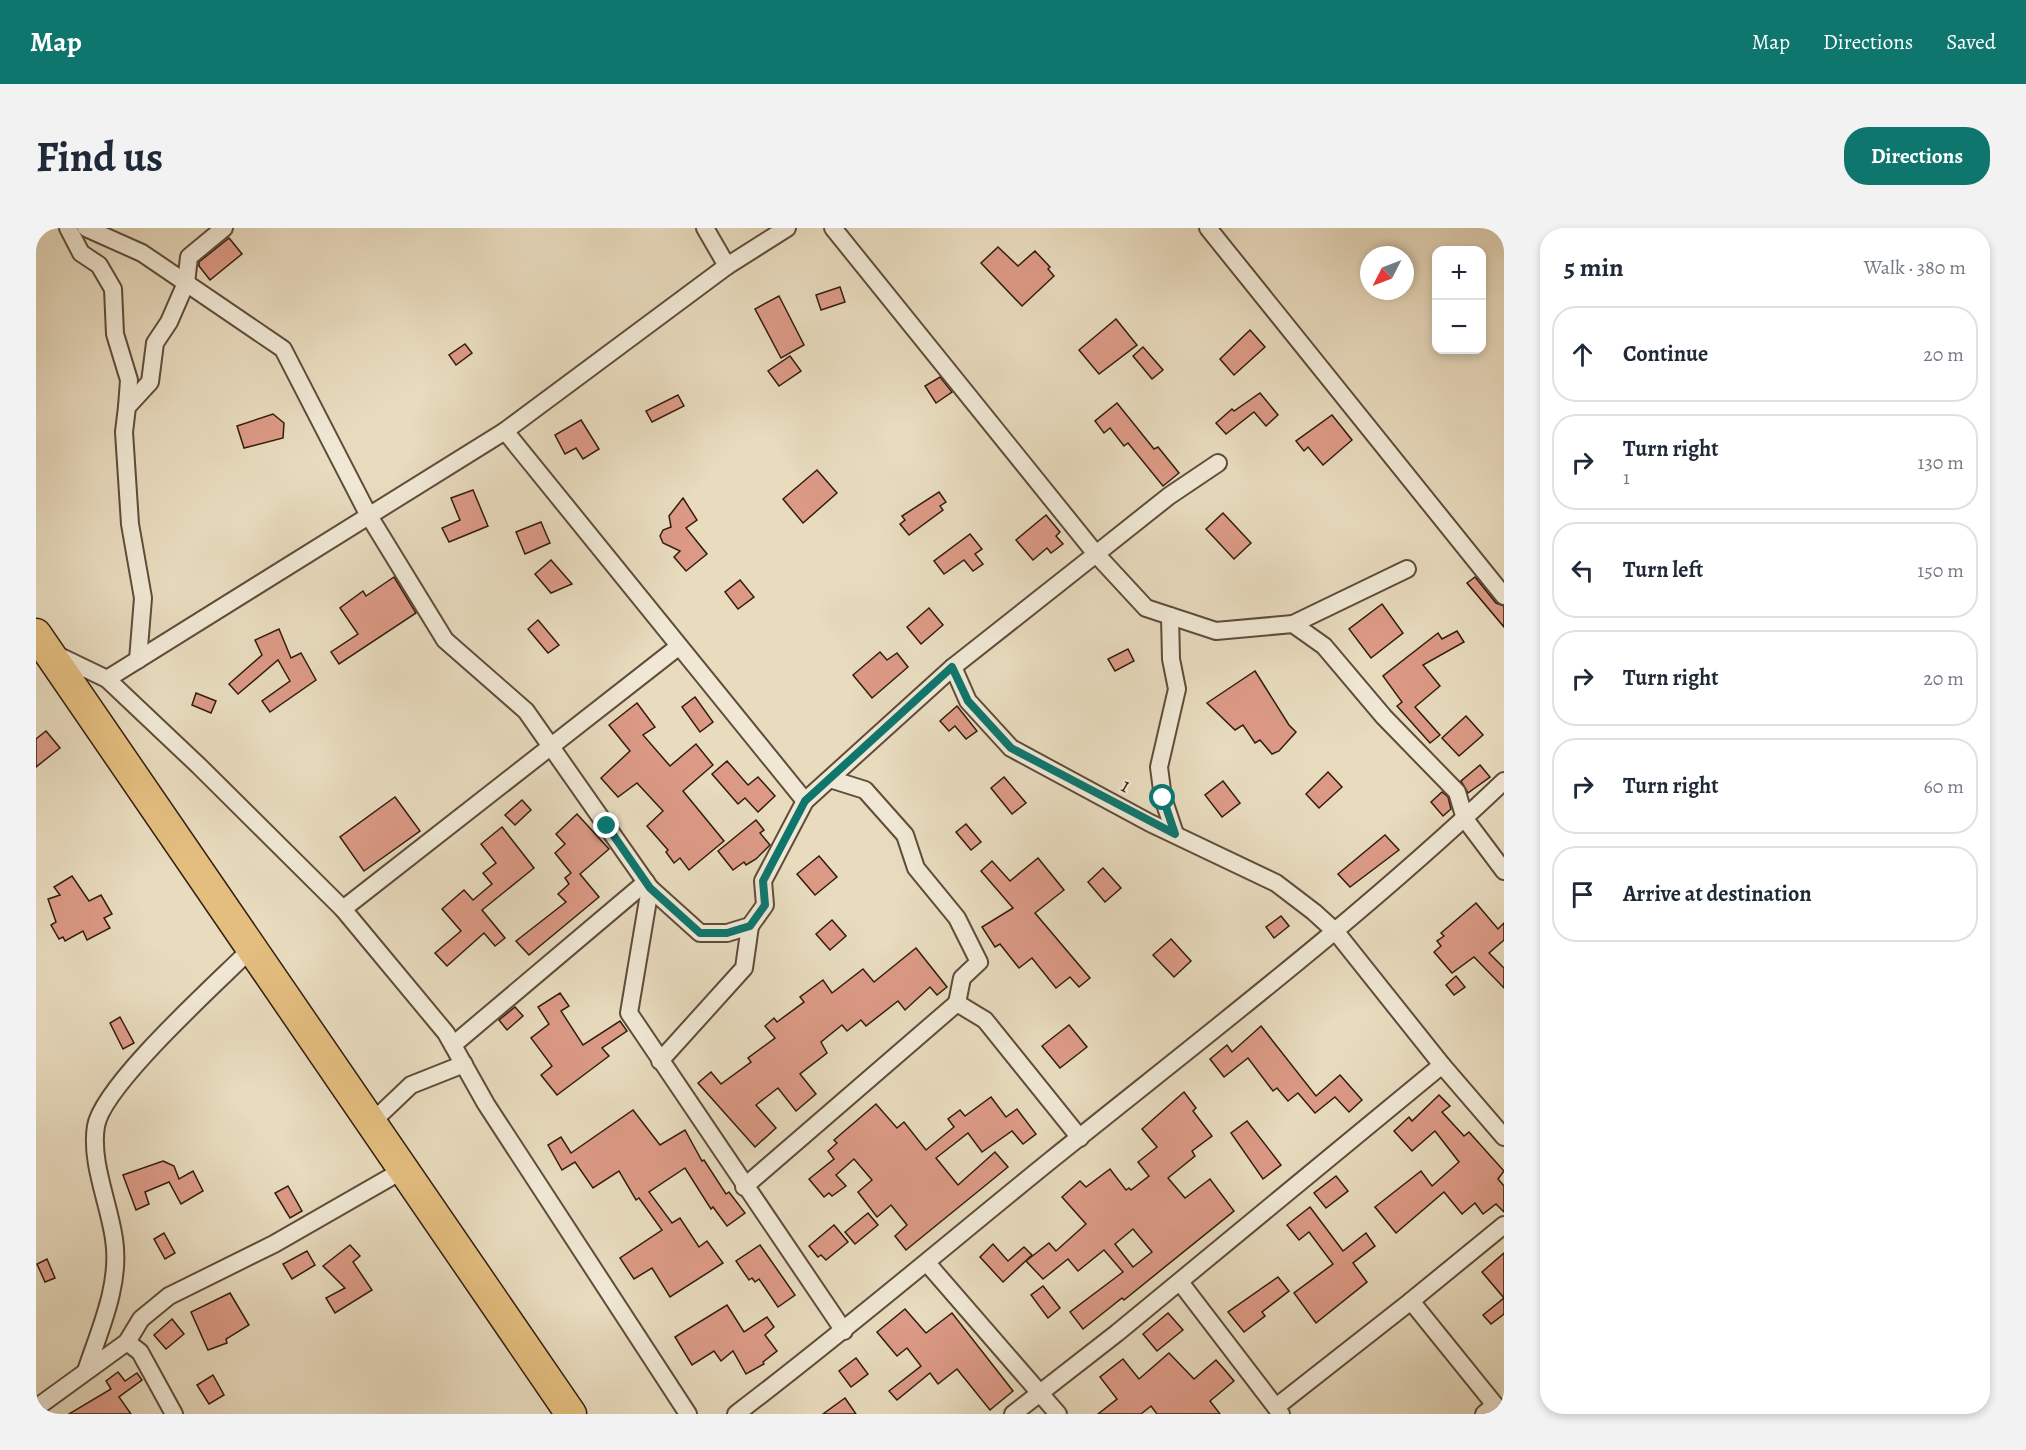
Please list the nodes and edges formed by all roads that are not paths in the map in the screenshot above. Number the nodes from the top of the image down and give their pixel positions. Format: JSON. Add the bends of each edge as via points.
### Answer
{"nodes":[{"id":1,"x":68,"y":228,"type":"edge"},
{"id":2,"x":86,"y":228,"type":"edge"},
{"id":3,"x":224,"y":228,"type":"edge"},
{"id":4,"x":705,"y":228,"type":"edge"},
{"id":5,"x":787,"y":228,"type":"edge"},
{"id":6,"x":833,"y":228,"type":"edge"},
{"id":7,"x":1208,"y":228,"type":"edge"},
{"id":8,"x":727,"y":266,"type":"junction"},
{"id":9,"x":186,"y":283,"type":"junction"},
{"id":10,"x":127,"y":407,"type":"junction"},
{"id":11,"x":505,"y":431,"type":"junction"},
{"id":12,"x":1218,"y":463,"type":"dead end"},
{"id":13,"x":369,"y":516,"type":"junction"},
{"id":14,"x":1096,"y":554,"type":"junction"},
{"id":15,"x":1407,"y":569,"type":"dead end"},
{"id":16,"x":1504,"y":596,"type":"edge"},
{"id":17,"x":1170,"y":616,"type":"junction"},
{"id":18,"x":1293,"y":624,"type":"junction"},
{"id":19,"x":41,"y":642,"type":"edge"},
{"id":20,"x":678,"y":647,"type":"junction"},
{"id":21,"x":138,"y":660,"type":"junction"},
{"id":22,"x":952,"y":667,"type":"junction"},
{"id":23,"x":107,"y":679,"type":"junction"},
{"id":24,"x":551,"y":749,"type":"junction"},
{"id":25,"x":830,"y":779,"type":"junction"},
{"id":26,"x":1504,"y":781,"type":"edge"},
{"id":27,"x":805,"y":801,"type":"junction"},
{"id":28,"x":1465,"y":819,"type":"junction"},
{"id":29,"x":1175,"y":834,"type":"junction"},
{"id":30,"x":1504,"y":871,"type":"edge"},
{"id":31,"x":648,"y":885,"type":"junction"},
{"id":32,"x":343,"y":909,"type":"junction"},
{"id":33,"x":750,"y":926,"type":"junction"},
{"id":34,"x":1336,"y":932,"type":"junction"},
{"id":35,"x":251,"y":949,"type":"junction"},
{"id":36,"x":957,"y":1003,"type":"junction"},
{"id":37,"x":453,"y":1045,"type":"junction"},
{"id":38,"x":660,"y":1061,"type":"junction"},
{"id":39,"x":464,"y":1064,"type":"junction"},
{"id":40,"x":1442,"y":1065,"type":"junction"},
{"id":41,"x":371,"y":1123,"type":"junction"},
{"id":42,"x":1504,"y":1137,"type":"edge"},
{"id":43,"x":1080,"y":1138,"type":"junction"},
{"id":44,"x":404,"y":1170,"type":"junction"},
{"id":45,"x":744,"y":1186,"type":"junction"},
{"id":46,"x":1504,"y":1225,"type":"edge"},
{"id":47,"x":927,"y":1263,"type":"junction"},
{"id":48,"x":1180,"y":1282,"type":"junction"},
{"id":49,"x":1411,"y":1301,"type":"junction"},
{"id":50,"x":844,"y":1331,"type":"junction"},
{"id":51,"x":127,"y":1342,"type":"junction"},
{"id":52,"x":86,"y":1371,"type":"junction"},
{"id":53,"x":1039,"y":1392,"type":"junction"},
{"id":54,"x":36,"y":1408,"type":"edge"},
{"id":55,"x":1279,"y":1411,"type":"edge"},
{"id":56,"x":1494,"y":1411,"type":"edge"},
{"id":57,"x":174,"y":1414,"type":"edge"},
{"id":58,"x":571,"y":1414,"type":"edge"},
{"id":59,"x":688,"y":1414,"type":"edge"},
{"id":60,"x":736,"y":1414,"type":"edge"},
{"id":61,"x":1013,"y":1414,"type":"edge"},
{"id":62,"x":1058,"y":1414,"type":"edge"}],
"edges":[{"from":1,"to":10,"type":"street","via":[[81,253],[99,265],[113,289],[115,334],[129,380]]},
{"from":2,"to":9,"type":"street","via":[[142,253]]},
{"from":3,"to":9,"type":"street","via":[[189,257]]},
{"from":4,"to":8,"type":"street"},
{"from":5,"to":8,"type":"street"},
{"from":6,"to":14,"type":"street"},
{"from":7,"to":16,"type":"street"},
{"from":8,"to":11,"type":"street"},
{"from":9,"to":10,"type":"street","via":[[155,343],[150,382]]},
{"from":9,"to":13,"type":"street","via":[[283,349]]},
{"from":10,"to":21,"type":"street","via":[[124,432],[130,524],[143,598]]},
{"from":11,"to":13,"type":"street"},
{"from":11,"to":20,"type":"street"},
{"from":12,"to":14,"type":"street"},
{"from":13,"to":21,"type":"street"},
{"from":13,"to":24,"type":"street","via":[[445,640],[526,711]]},
{"from":14,"to":17,"type":"street","via":[[1146,608]]},
{"from":14,"to":22,"type":"street"},
{"from":15,"to":18,"type":"street"},
{"from":17,"to":18,"type":"street","via":[[1216,631]]},
{"from":17,"to":29,"type":"street","via":[[1171,659],[1177,689],[1159,767],[1163,798]]},
{"from":18,"to":28,"type":"street","via":[[1324,646],[1384,717],[1457,792]]},
{"from":19,"to":23,"type":"street"},
{"from":19,"to":35,"type":"highway"},
{"from":20,"to":24,"type":"street"},
{"from":20,"to":27,"type":"street"},
{"from":21,"to":23,"type":"street"},
{"from":22,"to":25,"type":"street"},
{"from":22,"to":29,"type":"street","name":"1","via":[[968,701],[1011,748]]},
{"from":23,"to":32,"type":"street"},
{"from":24,"to":31,"type":"street"},
{"from":24,"to":32,"type":"street"},
{"from":25,"to":27,"type":"street"},
{"from":25,"to":36,"type":"street","via":[[865,790],[905,835],[916,868],[957,918],[979,962],[962,978]]},
{"from":26,"to":28,"type":"street"},
{"from":27,"to":33,"type":"street","via":[[763,881],[765,905]]},
{"from":28,"to":30,"type":"street"},
{"from":28,"to":34,"type":"street"},
{"from":29,"to":34,"type":"street","name":"1","via":[[1276,883]]},
{"from":31,"to":33,"type":"street","via":[[700,933],[727,933]]},
{"from":31,"to":37,"type":"street"},
{"from":31,"to":38,"type":"street","via":[[628,1013]]},
{"from":32,"to":37,"type":"street"},
{"from":33,"to":38,"type":"street","via":[[744,968]]},
{"from":34,"to":40,"type":"street","name":"1"},
{"from":34,"to":43,"type":"street"},
{"from":35,"to":41,"type":"highway"},
{"from":35,"to":52,"type":"street","via":[[119,1083],[96,1125],[97,1158],[114,1241],[114,1289]]},
{"from":36,"to":43,"type":"street","via":[[986,1020]]},
{"from":36,"to":45,"type":"street"},
{"from":37,"to":39,"type":"street"},
{"from":38,"to":45,"type":"street"},
{"from":39,"to":41,"type":"street","via":[[411,1085]]},
{"from":39,"to":59,"type":"street","via":[[486,1104]]},
{"from":40,"to":42,"type":"street","name":"1"},
{"from":40,"to":48,"type":"street"},
{"from":41,"to":44,"type":"highway"},
{"from":43,"to":47,"type":"street"},
{"from":44,"to":51,"type":"street","via":[[274,1244],[169,1296],[141,1319]]},
{"from":44,"to":58,"type":"highway"},
{"from":45,"to":50,"type":"street"},
{"from":46,"to":49,"type":"street"},
{"from":47,"to":50,"type":"street"},
{"from":47,"to":53,"type":"street"},
{"from":48,"to":53,"type":"street"},
{"from":48,"to":55,"type":"street"},
{"from":49,"to":55,"type":"street"},
{"from":49,"to":56,"type":"street"},
{"from":50,"to":60,"type":"street"},
{"from":51,"to":52,"type":"street"},
{"from":51,"to":57,"type":"street","via":[[140,1352]]},
{"from":52,"to":54,"type":"street"},
{"from":53,"to":61,"type":"street"},
{"from":53,"to":62,"type":"street"}]}
